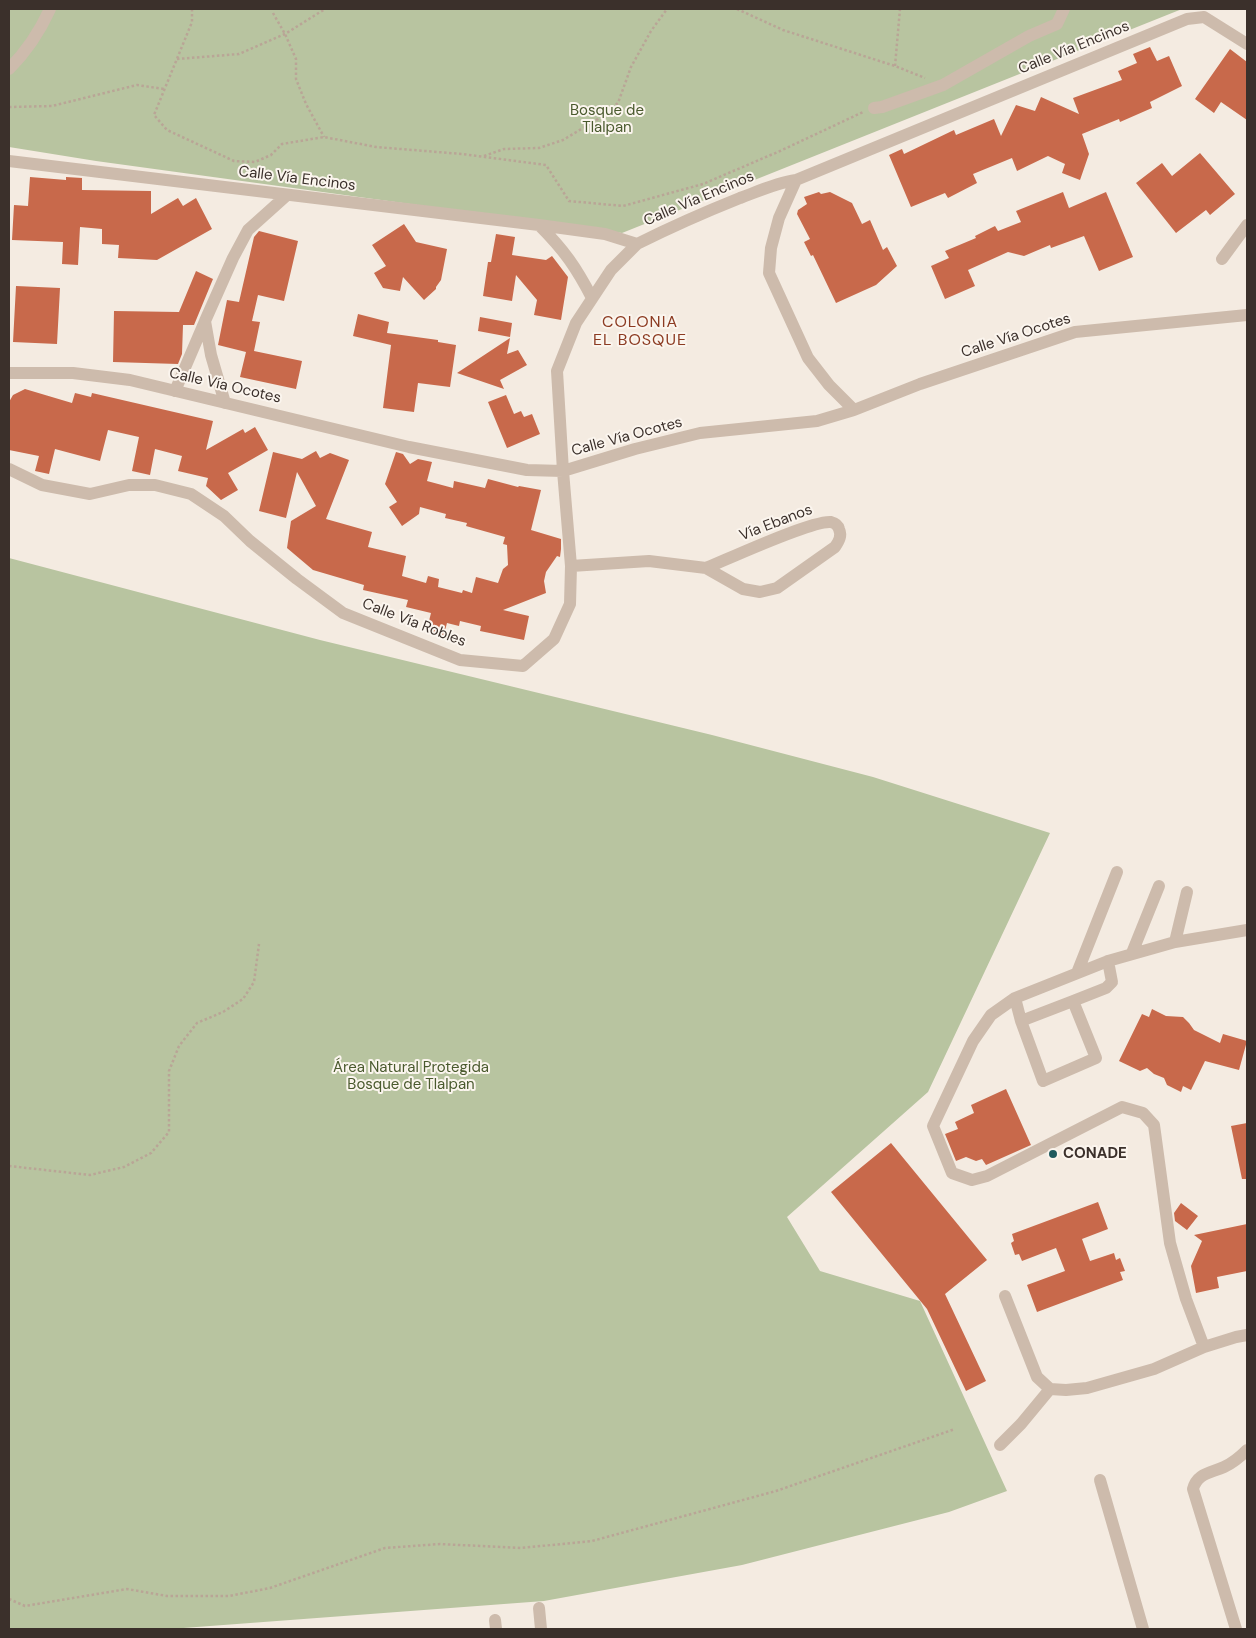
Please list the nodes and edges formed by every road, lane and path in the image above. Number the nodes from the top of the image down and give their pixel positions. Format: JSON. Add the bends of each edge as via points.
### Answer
{"nodes":[{"id":1,"x":50,"y":9,"type":"edge"},
{"id":2,"x":192,"y":9,"type":"edge"},
{"id":3,"x":325,"y":9,"type":"edge"},
{"id":4,"x":667,"y":9,"type":"edge"},
{"id":5,"x":737,"y":9,"type":"edge"},
{"id":6,"x":900,"y":9,"type":"edge"},
{"id":7,"x":1064,"y":9,"type":"edge"},
{"id":8,"x":273,"y":13,"type":"dead end"},
{"id":9,"x":285,"y":34,"type":"junction"},
{"id":10,"x":1247,"y":44,"type":"edge"},
{"id":11,"x":177,"y":59,"type":"junction"},
{"id":12,"x":896,"y":66,"type":"junction"},
{"id":13,"x":9,"y":69,"type":"edge"},
{"id":14,"x":943,"y":85,"type":"junction"},
{"id":15,"x":164,"y":89,"type":"junction"},
{"id":16,"x":9,"y":108,"type":"edge"},
{"id":17,"x":874,"y":108,"type":"joint"},
{"id":18,"x":324,"y":137,"type":"junction"},
{"id":19,"x":483,"y":156,"type":"junction"},
{"id":20,"x":9,"y":161,"type":"edge"},
{"id":21,"x":796,"y":180,"type":"junction"},
{"id":22,"x":287,"y":195,"type":"junction"},
{"id":23,"x":539,"y":225,"type":"junction"},
{"id":24,"x":1247,"y":225,"type":"edge"},
{"id":25,"x":636,"y":244,"type":"junction"},
{"id":26,"x":1222,"y":259,"type":"dead end"},
{"id":27,"x":592,"y":298,"type":"junction"},
{"id":28,"x":1247,"y":315,"type":"edge"},
{"id":29,"x":205,"y":321,"type":"junction"},
{"id":30,"x":9,"y":372,"type":"edge"},
{"id":31,"x":175,"y":391,"type":"junction"},
{"id":32,"x":225,"y":403,"type":"junction"},
{"id":33,"x":854,"y":410,"type":"junction"},
{"id":34,"x":9,"y":469,"type":"edge"},
{"id":35,"x":563,"y":471,"type":"junction"},
{"id":36,"x":571,"y":566,"type":"junction"},
{"id":37,"x":706,"y":568,"type":"junction"},
{"id":38,"x":1117,"y":872,"type":"dead end"},
{"id":39,"x":1159,"y":886,"type":"dead end"},
{"id":40,"x":1187,"y":892,"type":"dead end"},
{"id":41,"x":1247,"y":930,"type":"edge"},
{"id":42,"x":1175,"y":942,"type":"junction"},
{"id":43,"x":259,"y":944,"type":"dead end"},
{"id":44,"x":1132,"y":954,"type":"junction"},
{"id":45,"x":1108,"y":961,"type":"junction"},
{"id":46,"x":1076,"y":973,"type":"junction"},
{"id":47,"x":1015,"y":998,"type":"junction"},
{"id":48,"x":1073,"y":1001,"type":"junction"},
{"id":49,"x":1021,"y":1021,"type":"junction"},
{"id":50,"x":9,"y":1166,"type":"edge"},
{"id":51,"x":1005,"y":1296,"type":"dead end"},
{"id":52,"x":1247,"y":1335,"type":"edge"},
{"id":53,"x":1204,"y":1347,"type":"junction"},
{"id":54,"x":1050,"y":1389,"type":"junction"},
{"id":55,"x":955,"y":1429,"type":"dead end"},
{"id":56,"x":1000,"y":1445,"type":"dead end"},
{"id":57,"x":1247,"y":1450,"type":"edge"},
{"id":58,"x":1100,"y":1480,"type":"dead end"},
{"id":59,"x":9,"y":1599,"type":"edge"},
{"id":60,"x":539,"y":1608,"type":"dead end"},
{"id":61,"x":541,"y":1629,"type":"edge"},
{"id":62,"x":1143,"y":1629,"type":"edge"},
{"id":63,"x":1236,"y":1629,"type":"edge"}],
"edges":[{"from":1,"to":13,"type":"street","via":[[22,56]]},
{"from":2,"to":11,"type":"path","via":[[192,22]]},
{"from":3,"to":9,"type":"path"},
{"from":4,"to":19,"type":"path","via":[[631,67],[618,103],[598,119],[563,140],[539,148],[504,149]]},
{"from":5,"to":12,"type":"path","via":[[783,30]]},
{"from":6,"to":12,"type":"path"},
{"from":7,"to":14,"type":"street","via":[[1057,24],[1029,36]]},
{"from":8,"to":9,"type":"path"},
{"from":9,"to":11,"type":"path","via":[[239,54]]},
{"from":9,"to":18,"type":"path","via":[[296,59],[296,79]]},
{"from":10,"to":21,"type":"street","name":"Calle Vía Encinos","via":[[1204,17],[1187,19]]},
{"from":11,"to":15,"type":"path"},
{"from":12,"to":14,"type":"path"},
{"from":14,"to":17,"type":"street"},
{"from":15,"to":16,"type":"path","via":[[137,85],[52,106]]},
{"from":15,"to":18,"type":"path","via":[[154,115],[167,130],[234,162],[255,162],[271,155],[282,144]]},
{"from":17,"to":19,"type":"path","via":[[703,184],[623,206],[569,201],[546,165]]},
{"from":18,"to":19,"type":"path","via":[[376,147]]},
{"from":20,"to":22,"type":"street","name":"Calle Vía Encinos"},
{"from":21,"to":25,"type":"street","name":"Calle Vía Encinos","via":[[780,182]]},
{"from":21,"to":33,"type":"street","via":[[779,218],[771,248],[769,273],[808,358]]},
{"from":22,"to":23,"type":"street","name":"Calle Vía Encinos"},
{"from":22,"to":29,"type":"street","via":[[248,230],[232,258]]},
{"from":23,"to":25,"type":"street","name":"Calle Vía Encinos","via":[[605,234]]},
{"from":23,"to":27,"type":"street","via":[[578,270]]},
{"from":24,"to":26,"type":"street"},
{"from":25,"to":27,"type":"street","name":"Calle Vía Robles","via":[[611,270]]},
{"from":27,"to":35,"type":"street","name":"Calle Vía Robles","via":[[576,323],[557,372]]},
{"from":28,"to":33,"type":"street","name":"Calle Vía Ocotes","via":[[1075,332],[920,384]]},
{"from":29,"to":31,"type":"street"},
{"from":29,"to":32,"type":"street"},
{"from":30,"to":31,"type":"street","name":"Calle Vía Ocotes","via":[[73,373],[130,380]]},
{"from":31,"to":32,"type":"street","name":"Calle Vía Ocotes"},
{"from":32,"to":35,"type":"street","name":"Calle Vía Ocotes","via":[[439,453],[527,470]]},
{"from":33,"to":35,"type":"street","name":"Calle Vía Ocotes","via":[[817,421],[700,434],[634,449]]},
{"from":34,"to":36,"type":"street","name":"Calle Vía Robles","via":[[42,485],[90,494],[129,485],[155,485],[191,494],[224,516],[258,547],[343,613],[460,660],[523,666],[554,639],[570,604]]},
{"from":35,"to":36,"type":"street","name":"Calle Vía Robles"},
{"from":36,"to":37,"type":"street","name":"Vía Ebanos","via":[[649,561]]},
{"from":37,"to":37,"type":"street","name":"Vía Ebanos","via":[[743,589],[760,592],[777,588],[835,547],[841,532],[832,522],[811,525]]},
{"from":38,"to":46,"type":"street"},
{"from":39,"to":44,"type":"street"},
{"from":40,"to":42,"type":"street"},
{"from":41,"to":42,"type":"street"},
{"from":42,"to":44,"type":"street"},
{"from":43,"to":50,"type":"path","via":[[254,982],[243,999],[197,1023],[179,1046],[169,1071],[169,1132],[151,1153],[124,1167],[90,1175]]},
{"from":44,"to":45,"type":"street"},
{"from":45,"to":46,"type":"street"},
{"from":45,"to":48,"type":"street","via":[[1112,982],[1106,988]]},
{"from":46,"to":47,"type":"street"},
{"from":47,"to":49,"type":"street"},
{"from":47,"to":53,"type":"street","via":[[990,1015],[973,1041],[933,1126],[952,1173],[972,1180],[987,1176],[1122,1107],[1143,1113],[1154,1125],[1170,1243]]},
{"from":48,"to":49,"type":"street"},
{"from":48,"to":49,"type":"street","via":[[1096,1058],[1043,1081]]},
{"from":51,"to":54,"type":"street","via":[[1037,1376]]},
{"from":52,"to":53,"type":"street"},
{"from":53,"to":54,"type":"street","via":[[1154,1369],[1087,1388]]},
{"from":54,"to":56,"type":"street"},
{"from":55,"to":59,"type":"path","via":[[776,1491],[592,1541],[521,1548],[440,1544],[385,1548],[270,1588],[229,1596],[168,1596],[126,1589],[26,1606]]},
{"from":57,"to":63,"type":"street","via":[[1226,1466],[1199,1476],[1193,1489]]},
{"from":58,"to":62,"type":"street"},
{"from":60,"to":61,"type":"street"}]}
